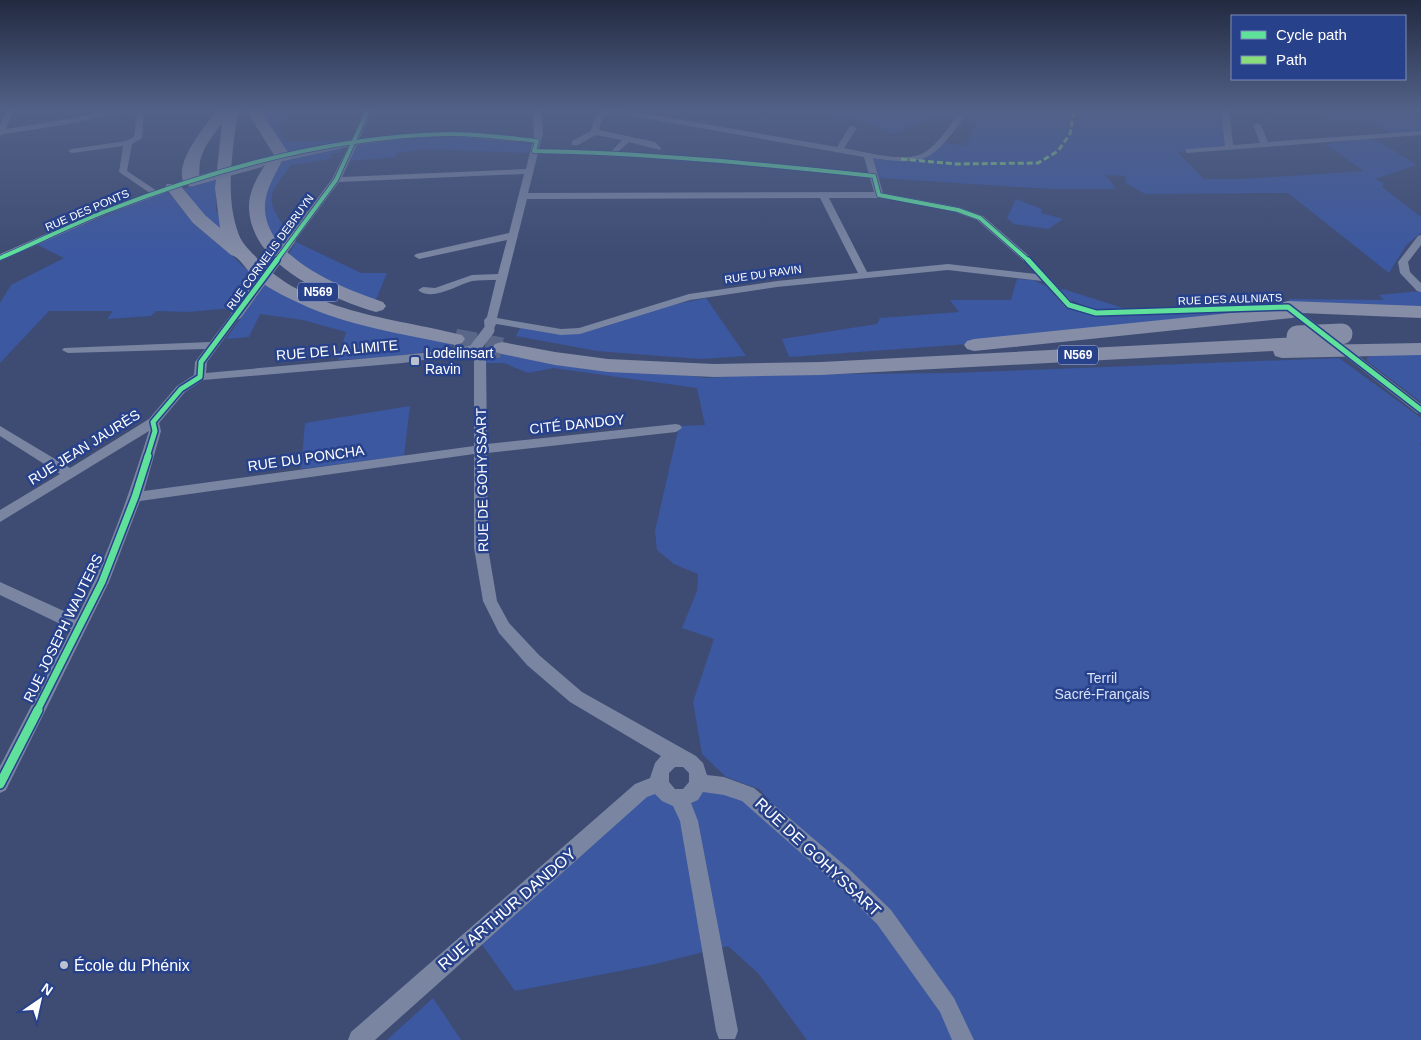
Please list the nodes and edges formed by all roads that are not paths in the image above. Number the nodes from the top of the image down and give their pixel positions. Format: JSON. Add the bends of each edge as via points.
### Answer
{"nodes":[{"id":1,"x":125,"y":159,"type":"edge"},
{"id":2,"x":192,"y":159,"type":"edge"},
{"id":3,"x":230,"y":159,"type":"edge"},
{"id":4,"x":242,"y":159,"type":"edge"},
{"id":5,"x":273,"y":159,"type":"joint"},
{"id":6,"x":347,"y":159,"type":"edge"},
{"id":7,"x":532,"y":159,"type":"edge"},
{"id":8,"x":869,"y":159,"type":"edge"},
{"id":9,"x":529,"y":171,"type":"junction"},
{"id":10,"x":336,"y":180,"type":"junction"},
{"id":11,"x":191,"y":182,"type":"junction"},
{"id":12,"x":174,"y":188,"type":"junction"},
{"id":13,"x":155,"y":193,"type":"junction"},
{"id":14,"x":823,"y":195,"type":"junction"},
{"id":15,"x":879,"y":195,"type":"junction"},
{"id":16,"x":522,"y":196,"type":"junction"},
{"id":17,"x":512,"y":235,"type":"junction"},
{"id":18,"x":1421,"y":238,"type":"edge"},
{"id":19,"x":493,"y":243,"type":"junction"},
{"id":20,"x":506,"y":255,"type":"junction"},
{"id":21,"x":420,"y":256,"type":"dead end"},
{"id":22,"x":0,"y":258,"type":"edge"},
{"id":23,"x":245,"y":258,"type":"junction"},
{"id":24,"x":864,"y":275,"type":"junction"},
{"id":25,"x":501,"y":277,"type":"junction"},
{"id":26,"x":1046,"y":279,"type":"junction"},
{"id":27,"x":1421,"y":289,"type":"edge"},
{"id":28,"x":423,"y":290,"type":"dead end"},
{"id":29,"x":1290,"y":310,"type":"junction"},
{"id":30,"x":1421,"y":312,"type":"edge"},
{"id":31,"x":408,"y":317,"type":"junction"},
{"id":32,"x":489,"y":325,"type":"junction"},
{"id":33,"x":1421,"y":333,"type":"edge"},
{"id":34,"x":1299,"y":340,"type":"junction"},
{"id":35,"x":1421,"y":341,"type":"edge"},
{"id":36,"x":468,"y":343,"type":"junction"},
{"id":37,"x":214,"y":345,"type":"junction"},
{"id":38,"x":506,"y":345,"type":"tunnel mouth"},
{"id":39,"x":1421,"y":349,"type":"edge"},
{"id":40,"x":68,"y":350,"type":"dead end"},
{"id":41,"x":1344,"y":351,"type":"junction"},
{"id":42,"x":860,"y":363,"type":"junction"},
{"id":43,"x":200,"y":377,"type":"junction"},
{"id":44,"x":1421,"y":410,"type":"edge"},
{"id":45,"x":152,"y":422,"type":"junction"},
{"id":46,"x":676,"y":428,"type":"dead end"},
{"id":47,"x":0,"y":430,"type":"edge"},
{"id":48,"x":481,"y":450,"type":"junction"},
{"id":49,"x":70,"y":472,"type":"junction"},
{"id":50,"x":135,"y":497,"type":"junction"},
{"id":51,"x":0,"y":517,"type":"edge"},
{"id":52,"x":0,"y":588,"type":"edge"},
{"id":53,"x":78,"y":625,"type":"junction"},
{"id":54,"x":681,"y":758,"type":"junction"},
{"id":55,"x":699,"y":783,"type":"junction"},
{"id":56,"x":0,"y":784,"type":"edge"},
{"id":57,"x":658,"y":784,"type":"junction"},
{"id":58,"x":679,"y":798,"type":"junction"},
{"id":59,"x":727,"y":1031,"type":"dead end"},
{"id":60,"x":359,"y":1040,"type":"edge"},
{"id":61,"x":963,"y":1040,"type":"edge"}],
"edges":[{"from":1,"to":13,"type":"street","via":[[123,172]]},
{"from":2,"to":11,"type":"highway"},
{"from":3,"to":23,"type":"highway","number":"N569","via":[[223,183],[225,208],[230,236]]},
{"from":4,"to":31,"type":"highway","number":"N569","via":[[240,204],[246,232],[261,255],[288,277],[314,290],[345,302]]},
{"from":5,"to":11,"type":"street","name":"RUE DES PONTS","bridge":true},
{"from":5,"to":31,"type":"highway","via":[[263,181],[257,209],[263,232],[278,253],[324,285],[356,300]]},
{"from":6,"to":10,"type":"street","name":"RUE CORNELIS DEBRUYN"},
{"from":7,"to":9,"type":"street"},
{"from":8,"to":15,"type":"street"},
{"from":9,"to":10,"type":"street"},
{"from":9,"to":16,"type":"street"},
{"from":10,"to":37,"type":"street","name":"RUE CORNELIS DEBRUYN","bridge":true},
{"from":11,"to":12,"type":"street","name":"RUE DES PONTS"},
{"from":12,"to":13,"type":"street","name":"RUE DES PONTS"},
{"from":12,"to":23,"type":"highway","via":[[199,219]]},
{"from":13,"to":22,"type":"street","name":"RUE DES PONTS"},
{"from":14,"to":15,"type":"street","name":"RUE DES AULNIATS"},
{"from":14,"to":16,"type":"street","name":"RUE DES AULNIATS"},
{"from":14,"to":24,"type":"street"},
{"from":15,"to":26,"type":"street","name":"RUE DES AULNIATS","via":[[970,214],[988,224]]},
{"from":16,"to":17,"type":"street"},
{"from":17,"to":19,"type":"street"},
{"from":17,"to":20,"type":"street"},
{"from":18,"to":27,"type":"street","via":[[1403,262],[1405,272]]},
{"from":19,"to":20,"type":"street"},
{"from":19,"to":21,"type":"street"},
{"from":20,"to":25,"type":"street"},
{"from":23,"to":36,"type":"highway","number":"N569","via":[[273,284],[318,304]]},
{"from":24,"to":26,"type":"street","name":"RUE DU RAVIN","via":[[948,267]]},
{"from":24,"to":32,"type":"street","name":"RUE DU RAVIN","via":[[689,297],[580,331],[554,331],[522,324]]},
{"from":25,"to":28,"type":"street","via":[[472,278],[436,291]]},
{"from":25,"to":32,"type":"street"},
{"from":26,"to":29,"type":"street","name":"RUE DES AULNIATS","via":[[1069,305],[1096,313]]},
{"from":29,"to":30,"type":"highway"},
{"from":29,"to":41,"type":"street","name":"RUE DES AULNIATS"},
{"from":29,"to":42,"type":"highway","via":[[908,352]]},
{"from":31,"to":36,"type":"highway","number":"N569"},
{"from":32,"to":36,"type":"street","bridge":true},
{"from":33,"to":34,"type":"highway","number":"N569","bridge":true},
{"from":34,"to":35,"type":"highway","number":"N569"},
{"from":34,"to":42,"type":"highway","number":"N569"},
{"from":36,"to":43,"type":"street","name":"RUE DE LA LIMITE","via":[[442,354],[379,362]]},
{"from":36,"to":48,"type":"street","name":"RUE DE GOHYSSART","via":[[480,358]]},
{"from":37,"to":40,"type":"street"},
{"from":37,"to":43,"type":"street","name":"RUE CORNELIS DEBRUYN","via":[[202,362]]},
{"from":38,"to":42,"type":"highway","number":"N569","via":[[580,363],[649,369],[714,372]]},
{"from":39,"to":41,"type":"highway"},
{"from":41,"to":42,"type":"highway","via":[[894,371]]},
{"from":41,"to":44,"type":"street","name":"RUE DES AULNIATS"},
{"from":43,"to":45,"type":"street","name":"RUE JEAN JAURÈS","via":[[181,389]]},
{"from":45,"to":49,"type":"street","name":"RUE JEAN JAURÈS"},
{"from":45,"to":50,"type":"street","name":"RUE JOSEPH WAUTERS","via":[[155,431]]},
{"from":46,"to":48,"type":"street","name":"CITÉ DANDOY"},
{"from":47,"to":49,"type":"street","via":[[58,468]]},
{"from":48,"to":50,"type":"street","name":"RUE DU PONCHA"},
{"from":48,"to":54,"type":"street","name":"RUE DE GOHYSSART","via":[[481,548],[490,601],[504,628],[533,660],[576,697]]},
{"from":49,"to":51,"type":"street","name":"RUE JEAN JAURÈS"},
{"from":50,"to":53,"type":"street","name":"RUE JOSEPH WAUTERS","via":[[102,582]]},
{"from":52,"to":53,"type":"street"},
{"from":53,"to":56,"type":"street","name":"RUE JOSEPH WAUTERS"},
{"from":54,"to":55,"type":"street","name":"RUE DE GOHYSSART","via":[[692,762],[698,771]]},
{"from":54,"to":57,"type":"street","via":[[668,761],[659,771]]},
{"from":55,"to":58,"type":"street","via":[[692,793]]},
{"from":55,"to":61,"type":"street","name":"RUE DE GOHYSSART","via":[[724,786],[748,794],[842,876],[884,917],[947,1005]]},
{"from":57,"to":58,"type":"street","via":[[666,794]]},
{"from":57,"to":60,"type":"street","name":"RUE ARTHUR DANDOY","via":[[641,790]]},
{"from":58,"to":59,"type":"street","via":[[688,821]]}]}
